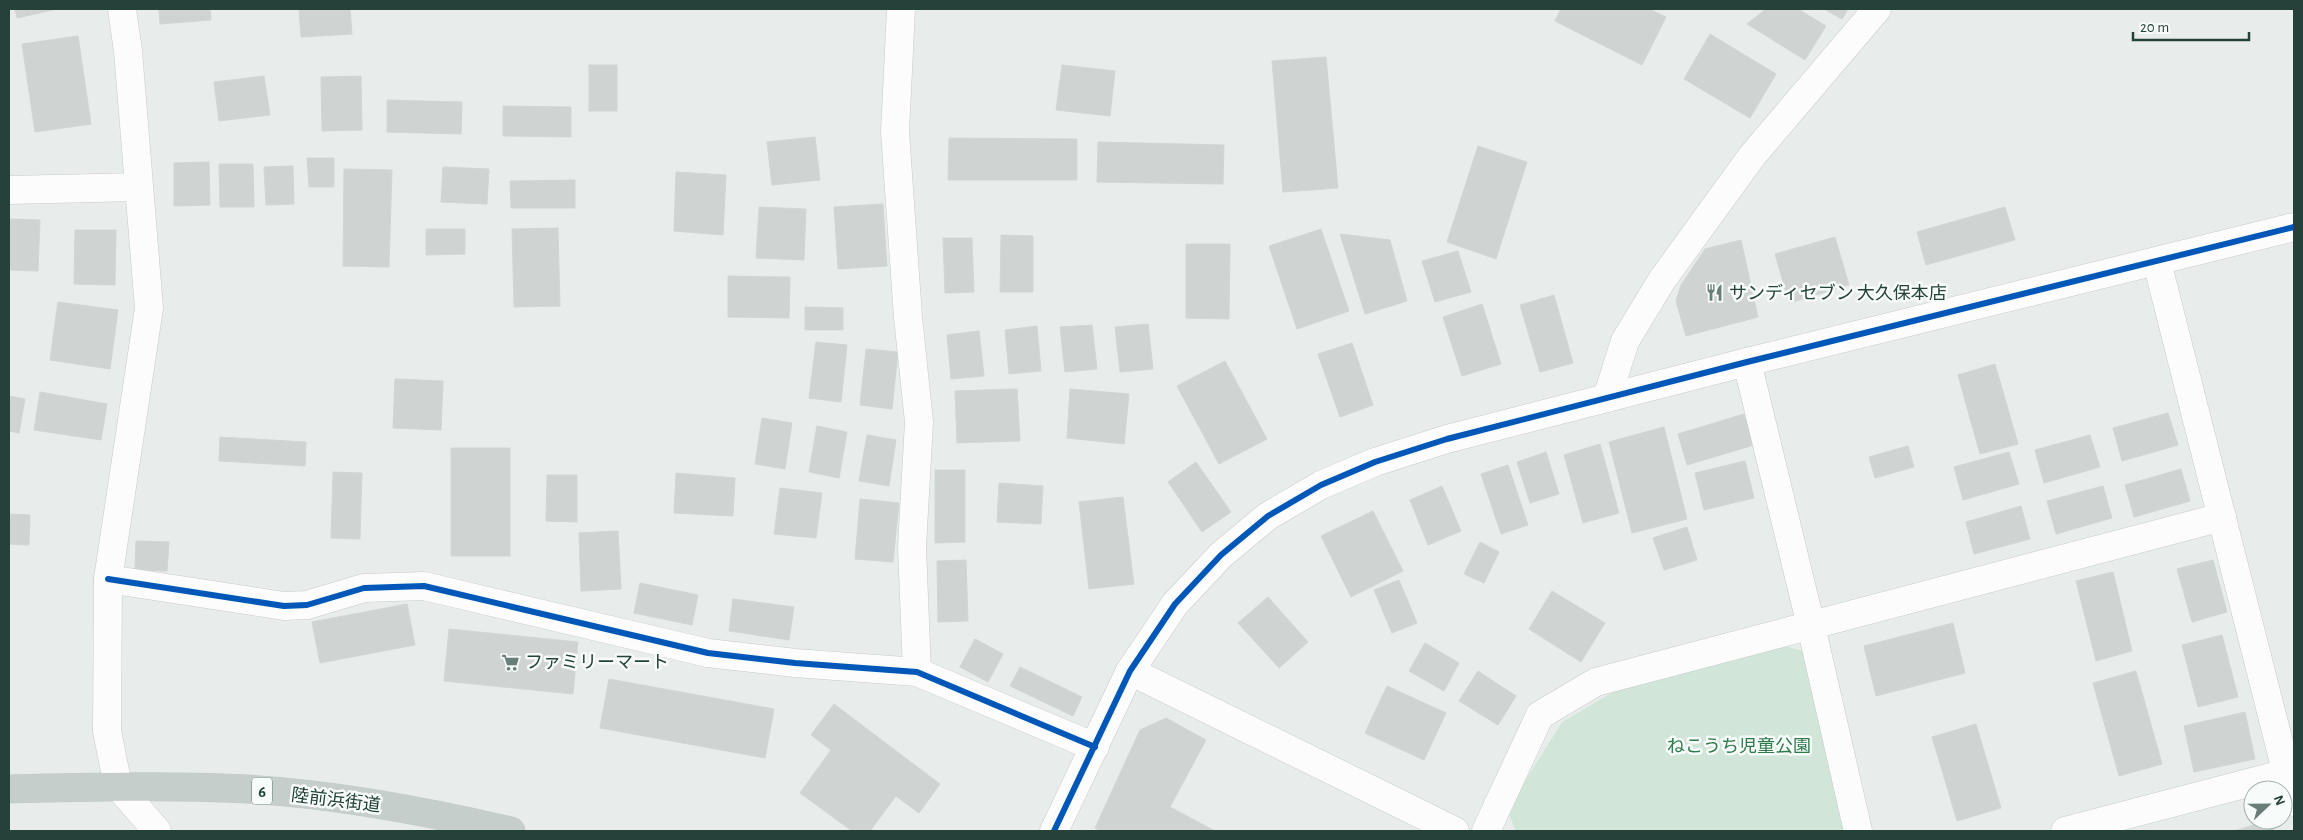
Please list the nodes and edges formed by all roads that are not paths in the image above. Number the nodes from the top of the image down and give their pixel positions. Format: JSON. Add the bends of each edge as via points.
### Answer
{"nodes":[{"id":1,"x":122,"y":9,"type":"edge"},
{"id":2,"x":901,"y":9,"type":"edge"},
{"id":3,"x":1877,"y":9,"type":"edge"},
{"id":4,"x":139,"y":187,"type":"junction"},
{"id":5,"x":9,"y":190,"type":"edge"},
{"id":6,"x":2294,"y":227,"type":"edge"},
{"id":7,"x":2157,"y":262,"type":"junction"},
{"id":8,"x":1747,"y":362,"type":"junction"},
{"id":9,"x":1607,"y":398,"type":"junction"},
{"id":10,"x":2222,"y":517,"type":"junction"},
{"id":11,"x":108,"y":579,"type":"junction"},
{"id":12,"x":1812,"y":626,"type":"junction"},
{"id":13,"x":917,"y":672,"type":"junction"},
{"id":14,"x":1130,"y":672,"type":"junction"},
{"id":15,"x":1095,"y":747,"type":"junction"},
{"id":16,"x":2291,"y":772,"type":"edge"},
{"id":17,"x":118,"y":786,"type":"junction"},
{"id":18,"x":9,"y":789,"type":"edge"},
{"id":19,"x":2294,"y":802,"type":"edge"},
{"id":20,"x":157,"y":831,"type":"edge"},
{"id":21,"x":511,"y":831,"type":"edge"},
{"id":22,"x":1054,"y":831,"type":"edge"},
{"id":23,"x":1455,"y":831,"type":"edge"},
{"id":24,"x":1486,"y":831,"type":"edge"},
{"id":25,"x":1858,"y":831,"type":"edge"},
{"id":26,"x":2065,"y":831,"type":"edge"}],
"edges":[{"from":1,"to":4,"type":"street"},
{"from":2,"to":13,"type":"street","via":[[895,132],[919,422],[912,548]]},
{"from":3,"to":9,"type":"street","via":[[1752,156],[1662,280],[1625,341]]},
{"from":4,"to":5,"type":"street"},
{"from":4,"to":11,"type":"street","via":[[149,308]]},
{"from":6,"to":7,"type":"street"},
{"from":7,"to":8,"type":"street"},
{"from":7,"to":10,"type":"street"},
{"from":8,"to":9,"type":"street"},
{"from":8,"to":12,"type":"street"},
{"from":9,"to":14,"type":"street","via":[[1448,439],[1375,462],[1268,516],[1221,555],[1175,604]]},
{"from":10,"to":12,"type":"street"},
{"from":10,"to":16,"type":"street"},
{"from":11,"to":13,"type":"street","via":[[284,606],[308,604],[364,588],[424,586],[708,653]]},
{"from":11,"to":17,"type":"street","via":[[107,731]]},
{"from":12,"to":24,"type":"street","via":[[1596,682],[1540,715]]},
{"from":12,"to":25,"type":"street"},
{"from":13,"to":15,"type":"street"},
{"from":14,"to":15,"type":"street"},
{"from":14,"to":23,"type":"street"},
{"from":15,"to":22,"type":"street"},
{"from":16,"to":19,"type":"street"},
{"from":16,"to":26,"type":"street"},
{"from":17,"to":18,"type":"highway","name":"陸前浜街道","number":"6"},
{"from":17,"to":20,"type":"street"},
{"from":17,"to":21,"type":"highway","name":"陸前浜街道","number":"6","via":[[248,789],[371,803]]}]}
